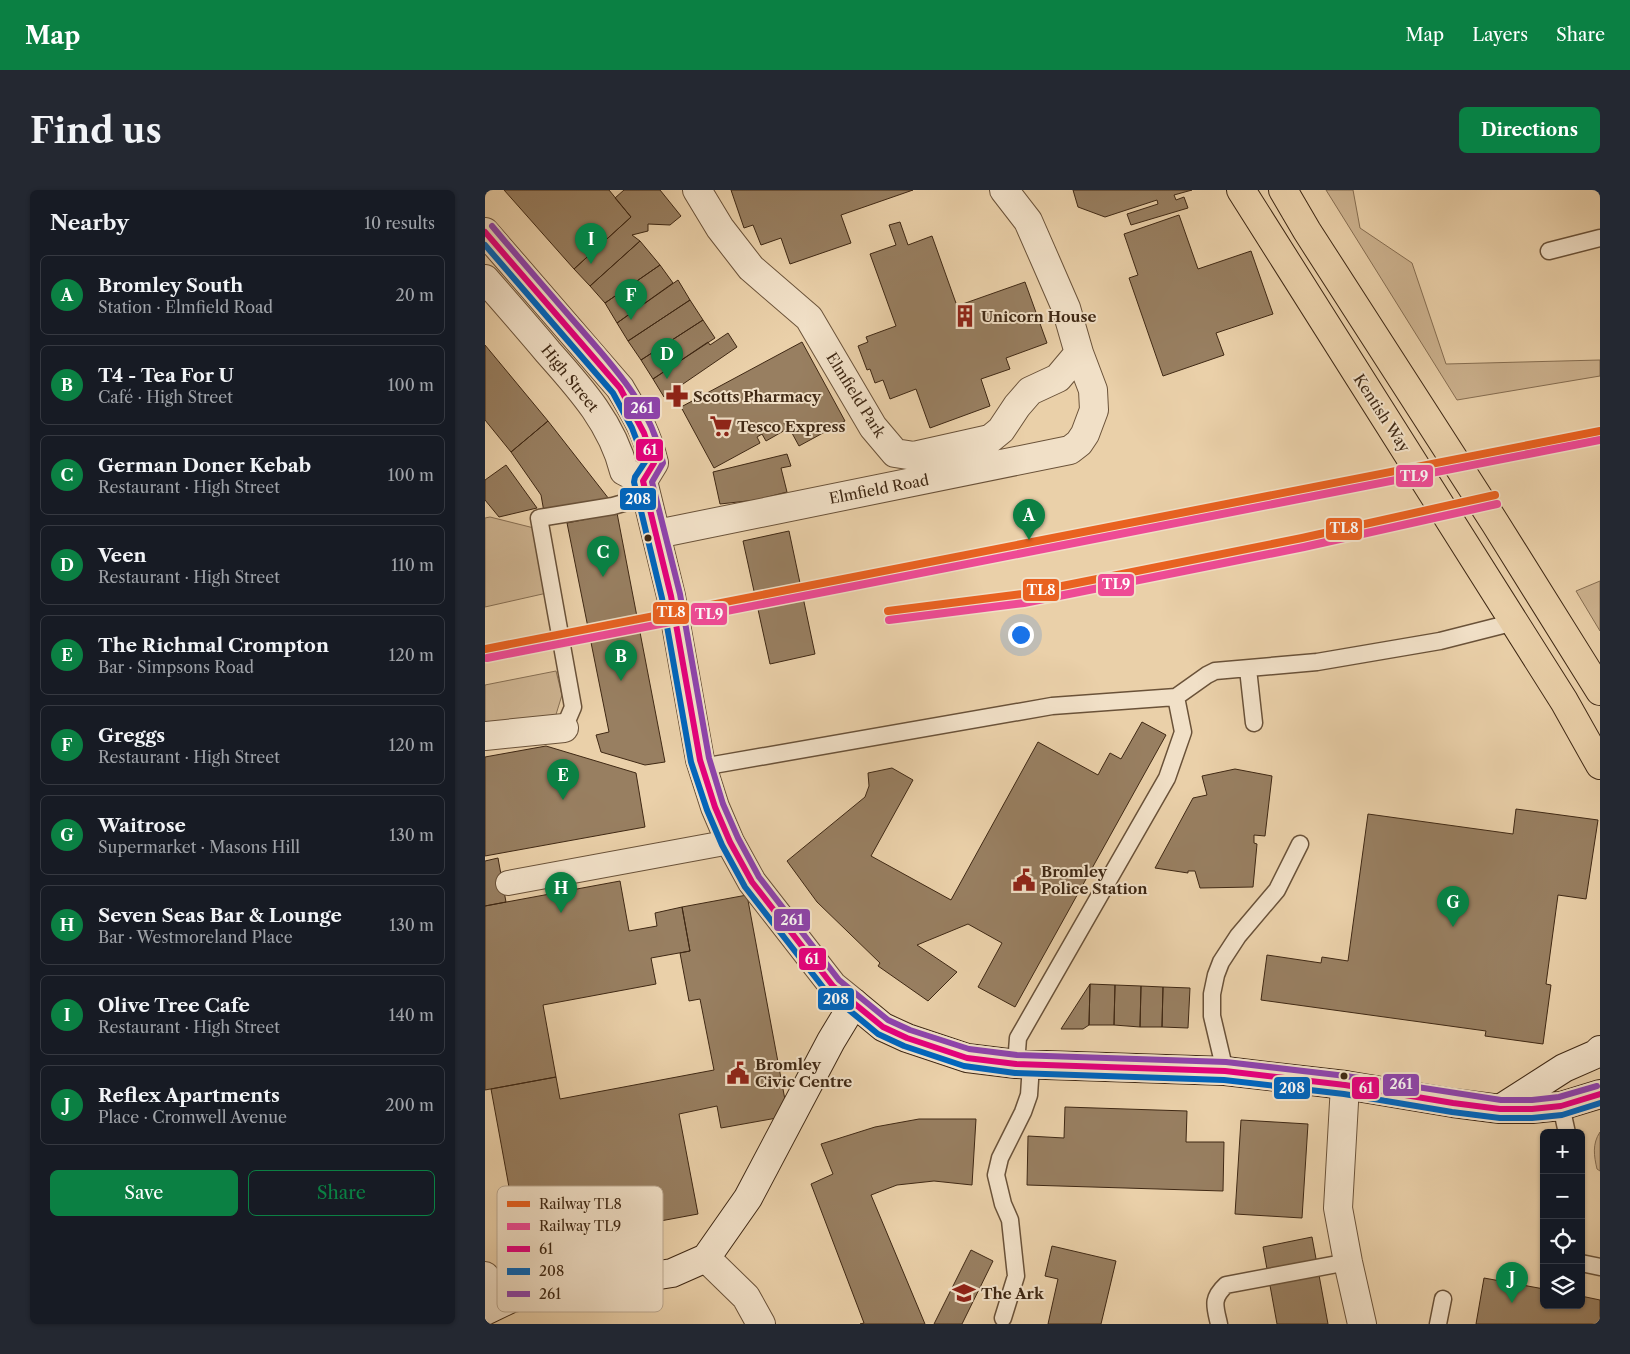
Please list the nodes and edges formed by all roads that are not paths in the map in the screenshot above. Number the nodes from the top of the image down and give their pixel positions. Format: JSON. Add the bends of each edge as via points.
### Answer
{"nodes":[{"id":1,"x":697,"y":190,"type":"edge"},
{"id":2,"x":1004,"y":190,"type":"edge"},
{"id":3,"x":1241,"y":190,"type":"edge"},
{"id":4,"x":1283,"y":190,"type":"edge"},
{"id":5,"x":1600,"y":238,"type":"edge"},
{"id":6,"x":489,"y":244,"type":"edge"},
{"id":7,"x":1549,"y":252,"type":"dead end"},
{"id":8,"x":485,"y":279,"type":"edge"},
{"id":9,"x":1079,"y":353,"type":"junction"},
{"id":10,"x":646,"y":488,"type":"junction"},
{"id":11,"x":657,"y":534,"type":"junction"},
{"id":12,"x":1503,"y":625,"type":"dead end"},
{"id":13,"x":1248,"y":669,"type":"junction"},
{"id":14,"x":1600,"y":691,"type":"edge"},
{"id":15,"x":1176,"y":697,"type":"junction"},
{"id":16,"x":1253,"y":722,"type":"dead end"},
{"id":17,"x":564,"y":728,"type":"joint"},
{"id":18,"x":485,"y":736,"type":"edge"},
{"id":19,"x":1600,"y":765,"type":"edge"},
{"id":20,"x":702,"y":767,"type":"junction"},
{"id":21,"x":730,"y":842,"type":"junction"},
{"id":22,"x":1300,"y":844,"type":"dead end"},
{"id":23,"x":508,"y":883,"type":"dead end"},
{"id":24,"x":854,"y":1003,"type":"junction"},
{"id":25,"x":1600,"y":1050,"type":"edge"},
{"id":26,"x":1023,"y":1065,"type":"junction"},
{"id":27,"x":1225,"y":1071,"type":"junction"},
{"id":28,"x":1345,"y":1084,"type":"junction"},
{"id":29,"x":1600,"y":1094,"type":"edge"},
{"id":30,"x":1561,"y":1106,"type":"junction"},
{"id":31,"x":1500,"y":1109,"type":"junction"},
{"id":32,"x":1566,"y":1129,"type":"edge"},
{"id":33,"x":707,"y":1258,"type":"junction"},
{"id":34,"x":1348,"y":1262,"type":"junction"},
{"id":35,"x":1585,"y":1264,"type":"edge"},
{"id":36,"x":1600,"y":1267,"type":"edge"},
{"id":37,"x":663,"y":1275,"type":"edge"},
{"id":38,"x":485,"y":1276,"type":"edge"},
{"id":39,"x":1443,"y":1299,"type":"dead end"},
{"id":40,"x":487,"y":1309,"type":"edge"},
{"id":41,"x":1003,"y":1318,"type":"dead end"},
{"id":42,"x":761,"y":1324,"type":"edge"},
{"id":43,"x":1219,"y":1324,"type":"edge"},
{"id":44,"x":1362,"y":1324,"type":"edge"},
{"id":45,"x":1438,"y":1324,"type":"edge"}],
"edges":[{"from":1,"to":9,"type":"street","name":"Elmfield Park","via":[[719,228],[751,268],[809,318],[873,427],[895,453],[914,456],[990,439],[1001,430],[1030,391],[1058,378]]},
{"from":2,"to":9,"type":"street","name":"Elmfield Road","via":[[1028,221],[1065,308]]},
{"from":3,"to":19,"type":"main road","name":"Kentish Way","via":[[1565,701]]},
{"from":4,"to":14,"type":"main road"},
{"from":5,"to":7,"type":"lane"},
{"from":6,"to":10,"type":"street","name":"High Street","via":[[624,395],[648,439],[655,463]]},
{"from":8,"to":10,"type":"street","name":"High Street","via":[[583,391],[606,424],[624,471]]},
{"from":9,"to":11,"type":"street","name":"Elmfield Road","via":[[1093,390],[1094,410],[1079,444],[1070,450]]},
{"from":10,"to":11,"type":"street"},
{"from":10,"to":17,"type":"lane","via":[[613,506],[539,518],[573,707]]},
{"from":11,"to":20,"type":"street"},
{"from":12,"to":13,"type":"lane","via":[[1440,641],[1327,661]]},
{"from":13,"to":15,"type":"lane","via":[[1215,671]]},
{"from":13,"to":16,"type":"lane"},
{"from":15,"to":20,"type":"lane","via":[[1052,706]]},
{"from":15,"to":26,"type":"lane","via":[[1183,732],[1167,778],[1018,1038]]},
{"from":17,"to":18,"type":"street"},
{"from":20,"to":21,"type":"street"},
{"from":21,"to":23,"type":"street"},
{"from":21,"to":24,"type":"street","via":[[774,910],[833,986]]},
{"from":22,"to":27,"type":"lane","via":[[1277,890],[1238,936],[1216,975],[1212,1016]]},
{"from":24,"to":26,"type":"street","via":[[883,1027],[907,1038],[967,1058]]},
{"from":24,"to":33,"type":"street","via":[[748,1198]]},
{"from":25,"to":31,"type":"street","via":[[1564,1068]]},
{"from":26,"to":27,"type":"street"},
{"from":26,"to":41,"type":"lane","via":[[1029,1095],[1000,1158],[996,1175],[1010,1220],[1016,1276]]},
{"from":27,"to":28,"type":"street"},
{"from":28,"to":31,"type":"street"},
{"from":28,"to":34,"type":"street","via":[[1338,1208]]},
{"from":29,"to":30,"type":"street"},
{"from":30,"to":31,"type":"street"},
{"from":30,"to":32,"type":"lane"},
{"from":33,"to":37,"type":"street"},
{"from":33,"to":42,"type":"street","via":[[746,1297]]},
{"from":34,"to":43,"type":"lane","via":[[1226,1285],[1217,1293],[1215,1300]]},
{"from":34,"to":44,"type":"street"},
{"from":35,"to":36,"type":"lane"},
{"from":38,"to":40,"type":"street"},
{"from":39,"to":45,"type":"lane"}]}
